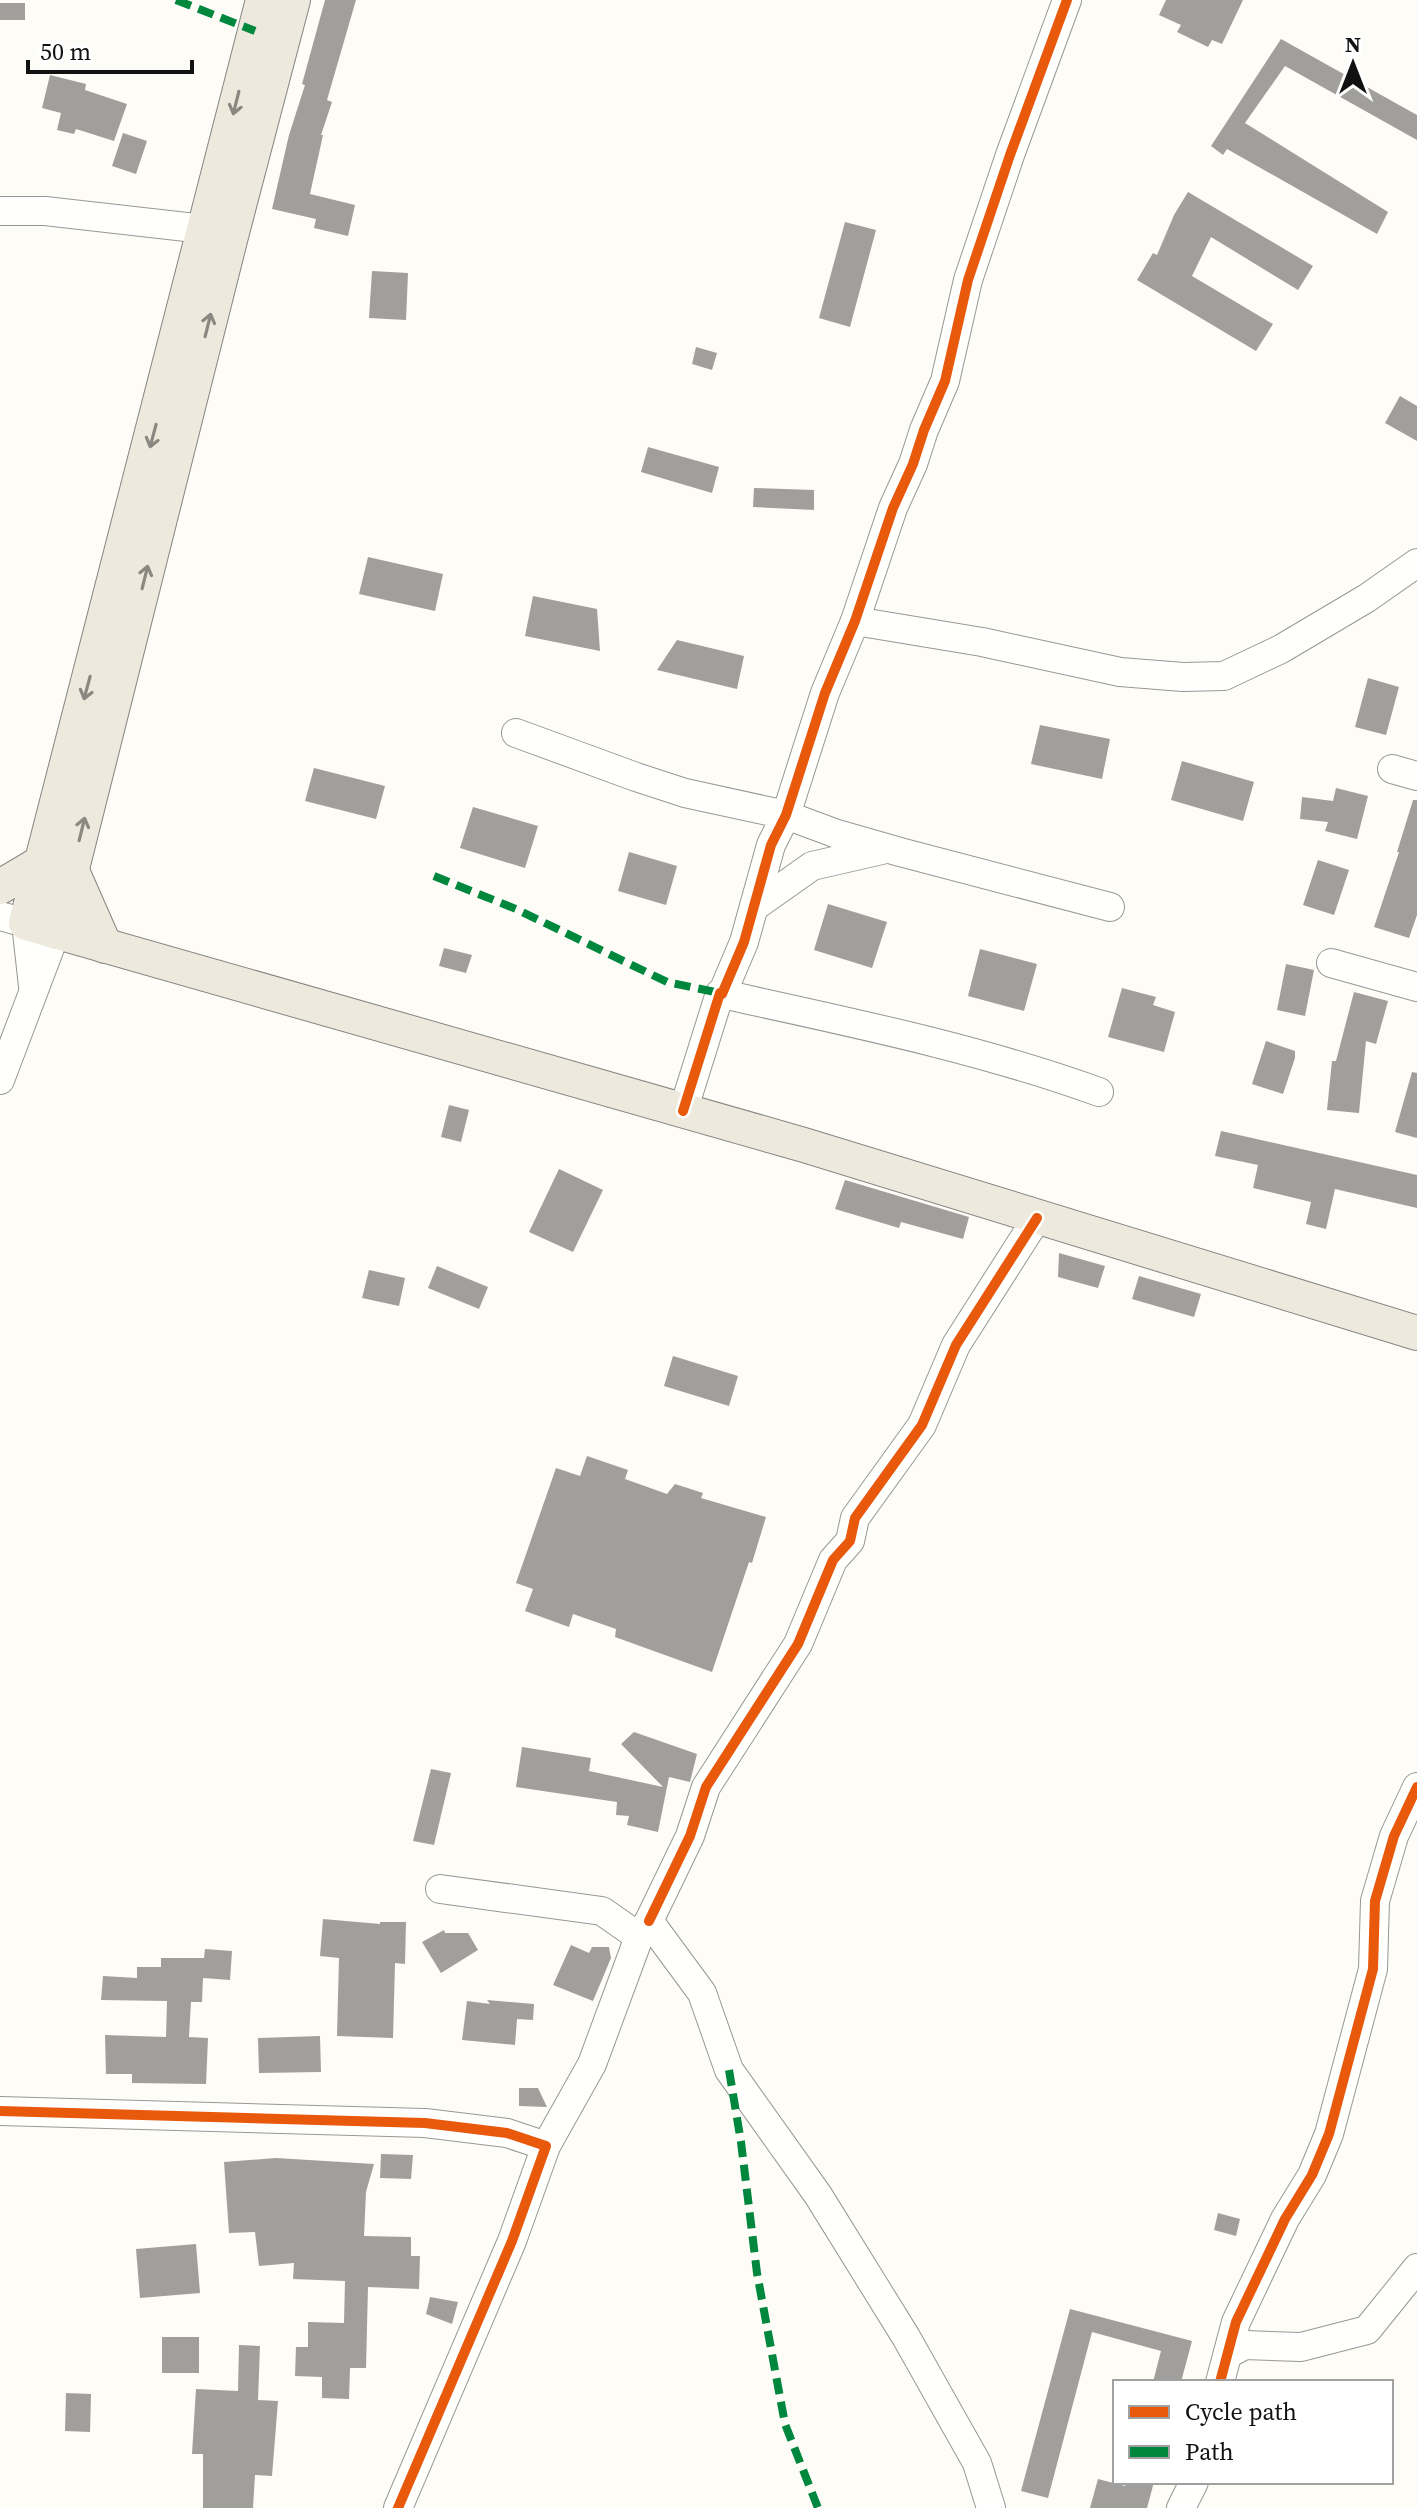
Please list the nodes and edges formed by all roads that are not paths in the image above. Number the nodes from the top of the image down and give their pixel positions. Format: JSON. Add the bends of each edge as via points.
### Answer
{"nodes":[{"id":1,"x":263,"y":0,"type":"edge"},
{"id":2,"x":293,"y":0,"type":"edge"},
{"id":3,"x":1067,"y":0,"type":"edge"},
{"id":4,"x":0,"y":211,"type":"edge"},
{"id":5,"x":204,"y":229,"type":"junction"},
{"id":6,"x":179,"y":387,"type":"junction"},
{"id":7,"x":1417,"y":563,"type":"edge"},
{"id":8,"x":855,"y":621,"type":"junction"},
{"id":9,"x":516,"y":733,"type":"dead end"},
{"id":10,"x":786,"y":815,"type":"junction"},
{"id":11,"x":887,"y":848,"type":"junction"},
{"id":12,"x":57,"y":866,"type":"junction"},
{"id":13,"x":0,"y":887,"type":"edge"},
{"id":14,"x":754,"y":907,"type":"junction"},
{"id":15,"x":1110,"y":907,"type":"dead end"},
{"id":16,"x":27,"y":924,"type":"edge"},
{"id":17,"x":105,"y":946,"type":"junction"},
{"id":18,"x":1331,"y":963,"type":"dead end"},
{"id":19,"x":1417,"y":987,"type":"edge"},
{"id":20,"x":722,"y":994,"type":"junction"},
{"id":21,"x":0,"y":1080,"type":"edge"},
{"id":22,"x":1099,"y":1092,"type":"dead end"},
{"id":23,"x":683,"y":1111,"type":"junction"},
{"id":24,"x":1037,"y":1218,"type":"junction"},
{"id":25,"x":1417,"y":1333,"type":"edge"},
{"id":26,"x":1417,"y":1787,"type":"edge"},
{"id":27,"x":440,"y":1889,"type":"dead end"},
{"id":28,"x":644,"y":1929,"type":"junction"},
{"id":29,"x":0,"y":2111,"type":"edge"},
{"id":30,"x":546,"y":2146,"type":"junction"},
{"id":31,"x":1417,"y":2268,"type":"edge"},
{"id":32,"x":1228,"y":2354,"type":"junction"},
{"id":33,"x":1221,"y":2380,"type":"edge"},
{"id":34,"x":1193,"y":2484,"type":"edge"},
{"id":35,"x":398,"y":2508,"type":"edge"},
{"id":36,"x":991,"y":2508,"type":"edge"},
{"id":37,"x":1181,"y":2508,"type":"edge"}],
"edges":[{"from":1,"to":5,"type":"main road","one_way":true},
{"from":6,"to":2,"type":"main road","one_way":true},
{"from":3,"to":8,"type":"street","via":[[968,280],[945,381],[893,508]]},
{"from":4,"to":5,"type":"street"},
{"from":5,"to":6,"type":"main road"},
{"from":6,"to":12,"type":"main road"},
{"from":7,"to":8,"type":"street","via":[[1281,649],[1224,676],[1120,672]]},
{"from":8,"to":10,"type":"street","via":[[825,693]]},
{"from":9,"to":10,"type":"street","via":[[685,793]]},
{"from":10,"to":11,"type":"street"},
{"from":10,"to":14,"type":"street","via":[[771,845]]},
{"from":11,"to":14,"type":"street","via":[[812,866]]},
{"from":11,"to":15,"type":"street"},
{"from":12,"to":13,"type":"main road"},
{"from":12,"to":16,"type":"main road"},
{"from":12,"to":17,"type":"main road"},
{"from":14,"to":20,"type":"street"},
{"from":16,"to":17,"type":"main road"},
{"from":16,"to":21,"type":"street","via":[[34,990]]},
{"from":17,"to":23,"type":"main road"},
{"from":18,"to":19,"type":"street"},
{"from":20,"to":22,"type":"street","via":[[1007,1062]]},
{"from":20,"to":23,"type":"street"},
{"from":23,"to":24,"type":"main road"},
{"from":24,"to":25,"type":"main road"},
{"from":24,"to":28,"type":"street","via":[[956,1345],[922,1425],[855,1518],[850,1541],[833,1560],[798,1644],[706,1787],[690,1836]]},
{"from":26,"to":32,"type":"street","via":[[1394,1836],[1375,1901],[1373,1969],[1329,2134],[1236,2322]]},
{"from":27,"to":28,"type":"street","via":[[602,1911]]},
{"from":28,"to":30,"type":"street","via":[[592,2064]]},
{"from":28,"to":36,"type":"street","via":[[702,1993],[729,2070],[818,2195],[906,2337],[977,2463]]},
{"from":29,"to":30,"type":"street","via":[[425,2123],[507,2133]]},
{"from":30,"to":35,"type":"street","via":[[512,2241]]},
{"from":31,"to":32,"type":"street","via":[[1367,2330],[1301,2347],[1245,2345]]},
{"from":32,"to":33,"type":"street"},
{"from":34,"to":37,"type":"street"}]}
